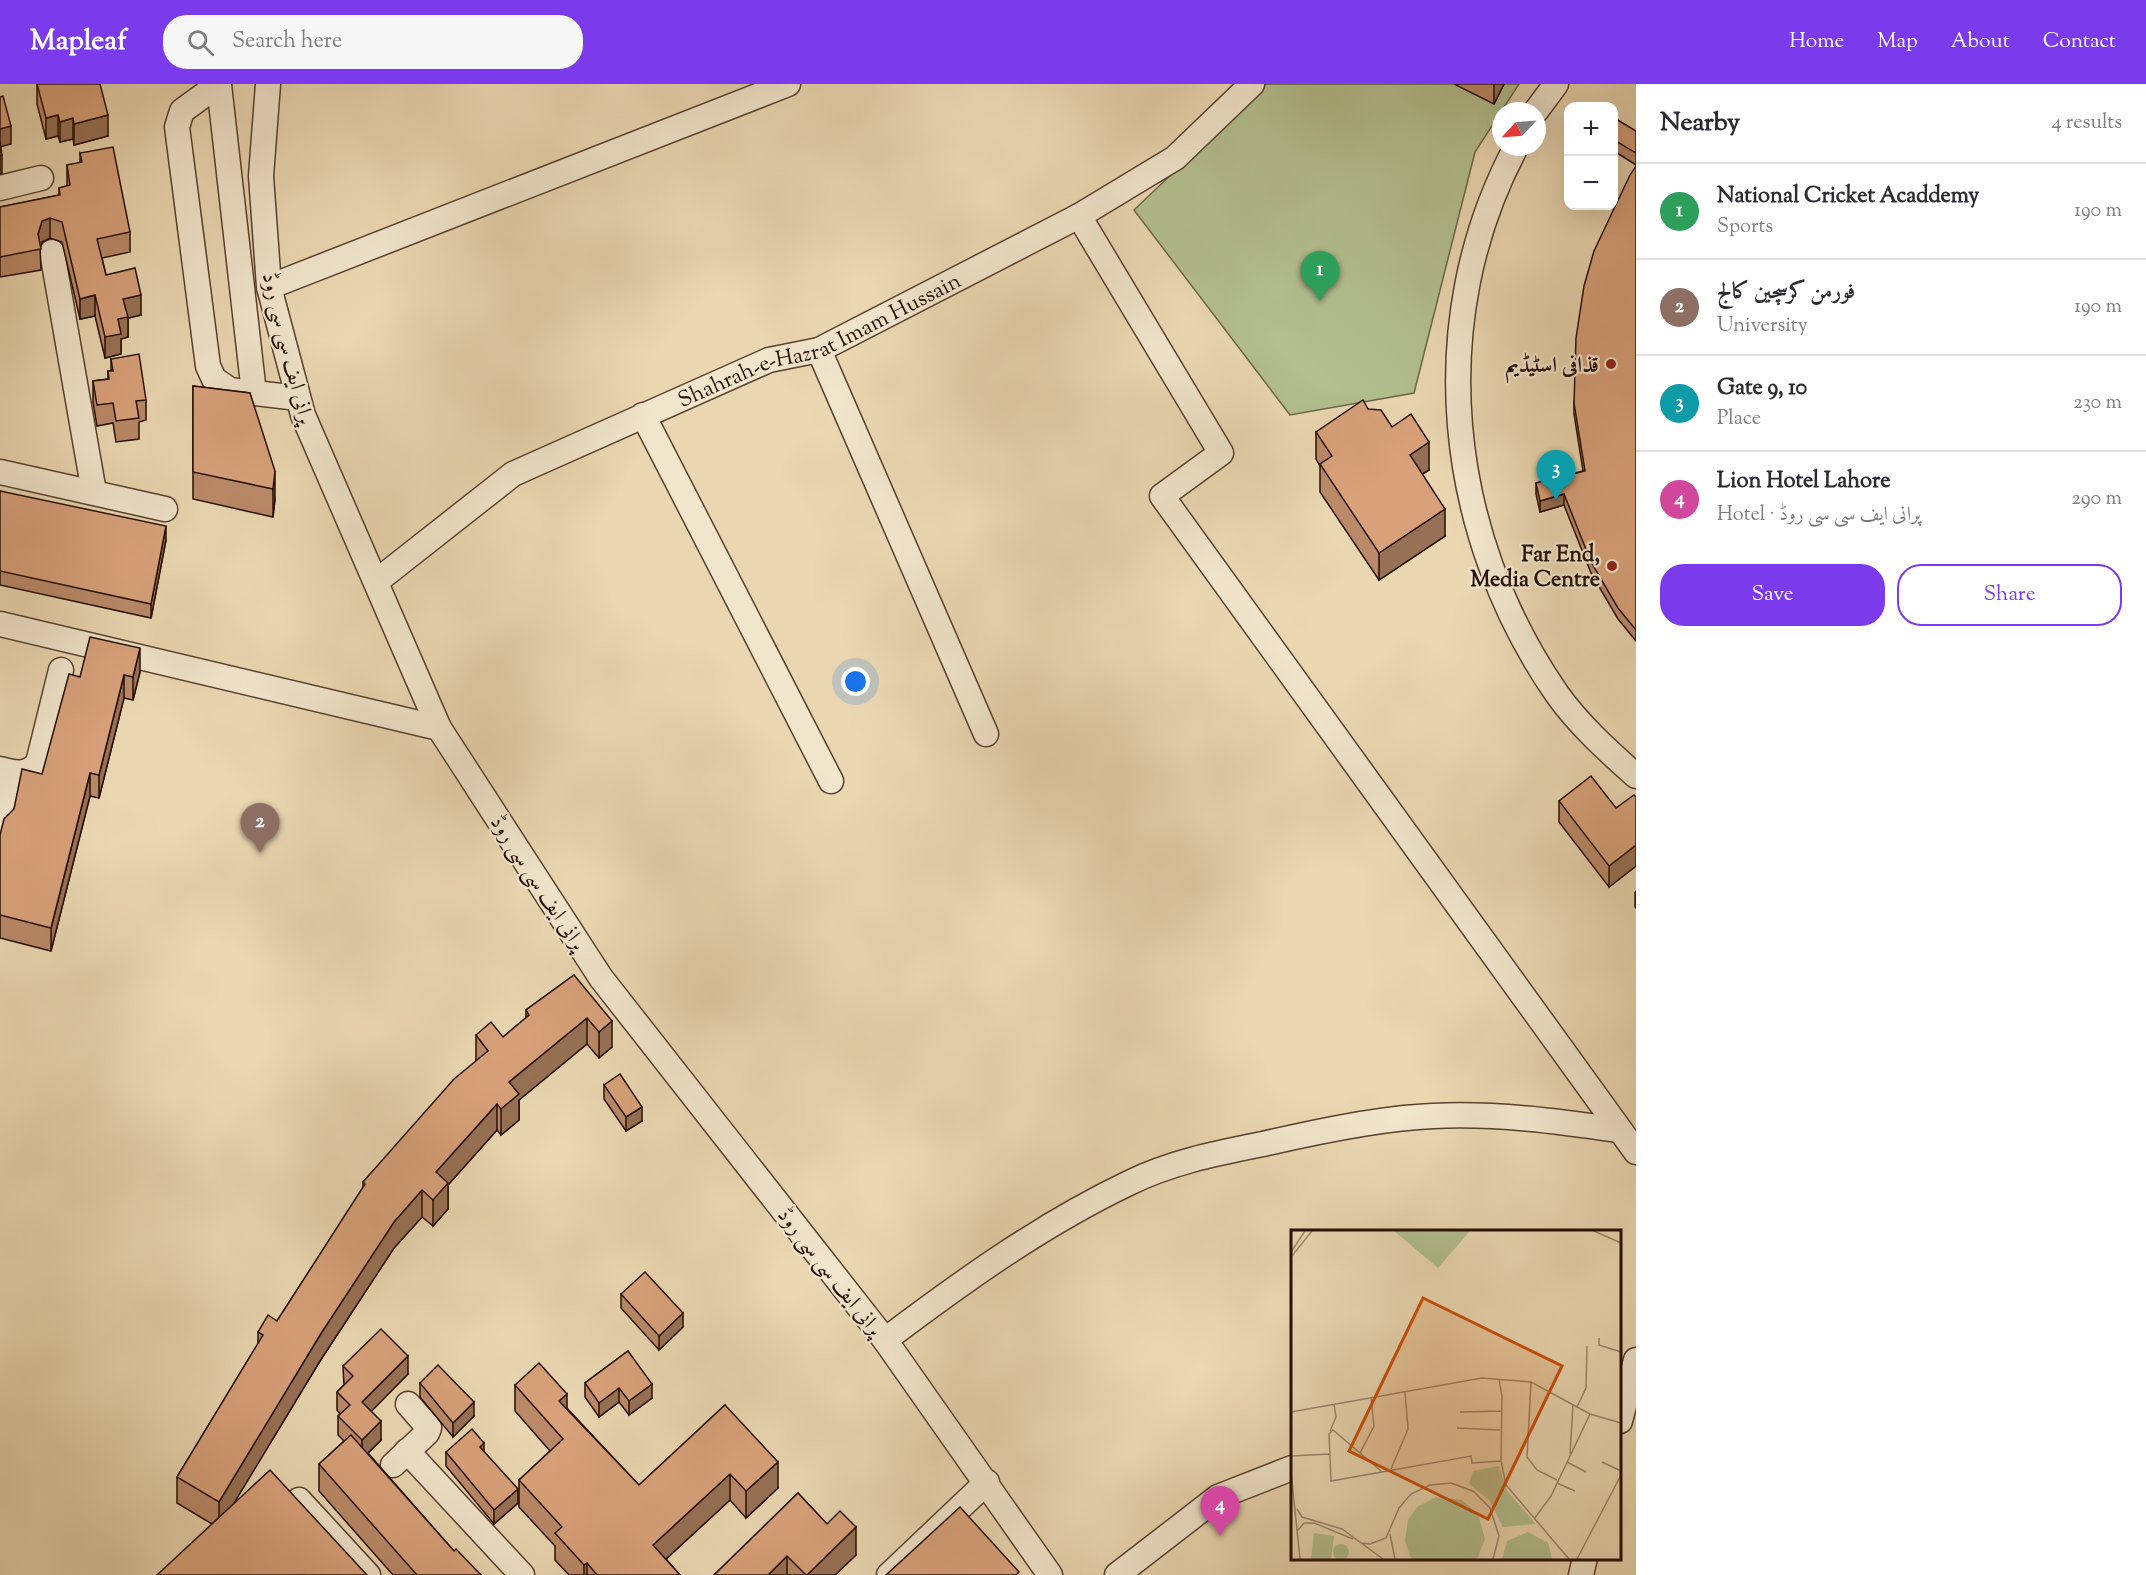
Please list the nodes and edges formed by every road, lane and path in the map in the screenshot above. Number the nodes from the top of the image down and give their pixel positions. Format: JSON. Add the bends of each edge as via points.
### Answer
{"nodes":[{"id":1,"x":219,"y":84,"type":"edge"},
{"id":2,"x":268,"y":84,"type":"edge"},
{"id":3,"x":788,"y":84,"type":"edge"},
{"id":4,"x":1252,"y":84,"type":"edge"},
{"id":5,"x":1556,"y":84,"type":"edge"},
{"id":6,"x":1543,"y":102,"type":"edge"},
{"id":7,"x":1511,"y":156,"type":"edge"},
{"id":8,"x":41,"y":178,"type":"dead end"},
{"id":9,"x":0,"y":188,"type":"edge"},
{"id":10,"x":1079,"y":216,"type":"junction"},
{"id":11,"x":52,"y":252,"type":"dead end"},
{"id":12,"x":269,"y":287,"type":"junction"},
{"id":13,"x":819,"y":350,"type":"junction"},
{"id":14,"x":254,"y":393,"type":"junction"},
{"id":15,"x":298,"y":398,"type":"junction"},
{"id":16,"x":643,"y":415,"type":"junction"},
{"id":17,"x":0,"y":472,"type":"edge"},
{"id":18,"x":94,"y":492,"type":"junction"},
{"id":19,"x":165,"y":509,"type":"dead end"},
{"id":20,"x":377,"y":581,"type":"junction"},
{"id":21,"x":0,"y":624,"type":"edge"},
{"id":22,"x":61,"y":670,"type":"dead end"},
{"id":23,"x":439,"y":728,"type":"junction"},
{"id":24,"x":986,"y":734,"type":"dead end"},
{"id":25,"x":6,"y":771,"type":"edge"},
{"id":26,"x":1636,"y":776,"type":"edge"},
{"id":27,"x":831,"y":781,"type":"dead end"},
{"id":28,"x":0,"y":829,"type":"edge"},
{"id":29,"x":1618,"y":1130,"type":"junction"},
{"id":30,"x":1636,"y":1152,"type":"edge"},
{"id":31,"x":885,"y":1340,"type":"junction"},
{"id":32,"x":1636,"y":1360,"type":"edge"},
{"id":33,"x":408,"y":1404,"type":"dead end"},
{"id":34,"x":1621,"y":1417,"type":"edge"},
{"id":35,"x":1291,"y":1469,"type":"edge"},
{"id":36,"x":987,"y":1482,"type":"junction"},
{"id":37,"x":299,"y":1500,"type":"edge"},
{"id":38,"x":1585,"y":1560,"type":"edge"},
{"id":39,"x":368,"y":1575,"type":"edge"},
{"id":40,"x":522,"y":1575,"type":"edge"},
{"id":41,"x":889,"y":1575,"type":"edge"},
{"id":42,"x":1050,"y":1575,"type":"edge"},
{"id":43,"x":1117,"y":1575,"type":"edge"},
{"id":44,"x":1581,"y":1575,"type":"edge"}],
"edges":[{"from":1,"to":14,"type":"street"},
{"from":1,"to":14,"type":"street","via":[[182,111],[177,127],[208,366],[213,379],[230,390]]},
{"from":2,"to":12,"type":"street","name":"پرانی ایف سی سی روڈ","via":[[261,176]]},
{"from":3,"to":12,"type":"street"},
{"from":4,"to":10,"type":"street","name":"Shahrah-e-Hazrat Imam Hussain","via":[[1175,158]]},
{"from":5,"to":6,"type":"street"},
{"from":7,"to":26,"type":"street","via":[[1495,186],[1471,262],[1460,333],[1459,425],[1471,501],[1498,588],[1541,667],[1558,695],[1587,729]]},
{"from":8,"to":9,"type":"street"},
{"from":10,"to":13,"type":"street","name":"Shahrah-e-Hazrat Imam Hussain"},
{"from":10,"to":29,"type":"street","via":[[1221,453],[1162,496]]},
{"from":11,"to":18,"type":"street"},
{"from":12,"to":15,"type":"street","name":"پرانی ایف سی سی روڈ"},
{"from":13,"to":16,"type":"street","name":"Shahrah-e-Hazrat Imam Hussain","via":[[769,360]]},
{"from":13,"to":24,"type":"street"},
{"from":14,"to":15,"type":"street"},
{"from":15,"to":20,"type":"street","name":"پرانی ایف سی سی روڈ"},
{"from":16,"to":20,"type":"street","name":"Shahrah-e-Hazrat Imam Hussain","via":[[513,474]]},
{"from":16,"to":27,"type":"street"},
{"from":17,"to":18,"type":"street"},
{"from":18,"to":19,"type":"street"},
{"from":20,"to":23,"type":"street","name":"پرانی ایف سی سی روڈ"},
{"from":21,"to":23,"type":"street"},
{"from":22,"to":25,"type":"street","via":[[41,756],[33,768],[20,774]]},
{"from":23,"to":31,"type":"street","name":"پرانی ایف سی سی روڈ","via":[[602,978]]},
{"from":25,"to":28,"type":"street"},
{"from":29,"to":30,"type":"street"},
{"from":29,"to":31,"type":"street","via":[[1525,1117],[1432,1116],[1314,1133],[1194,1158],[1130,1182],[1042,1231],[953,1289]]},
{"from":31,"to":36,"type":"street","name":"پرانی ایف سی سی روڈ"},
{"from":32,"to":34,"type":"street"},
{"from":33,"to":40,"type":"street","via":[[429,1428],[400,1458]]},
{"from":35,"to":43,"type":"street","via":[[1218,1497]]},
{"from":36,"to":41,"type":"street"},
{"from":36,"to":42,"type":"street","name":"پرانی ایف سی سی روڈ"},
{"from":37,"to":39,"type":"street"},
{"from":38,"to":44,"type":"street"}]}
